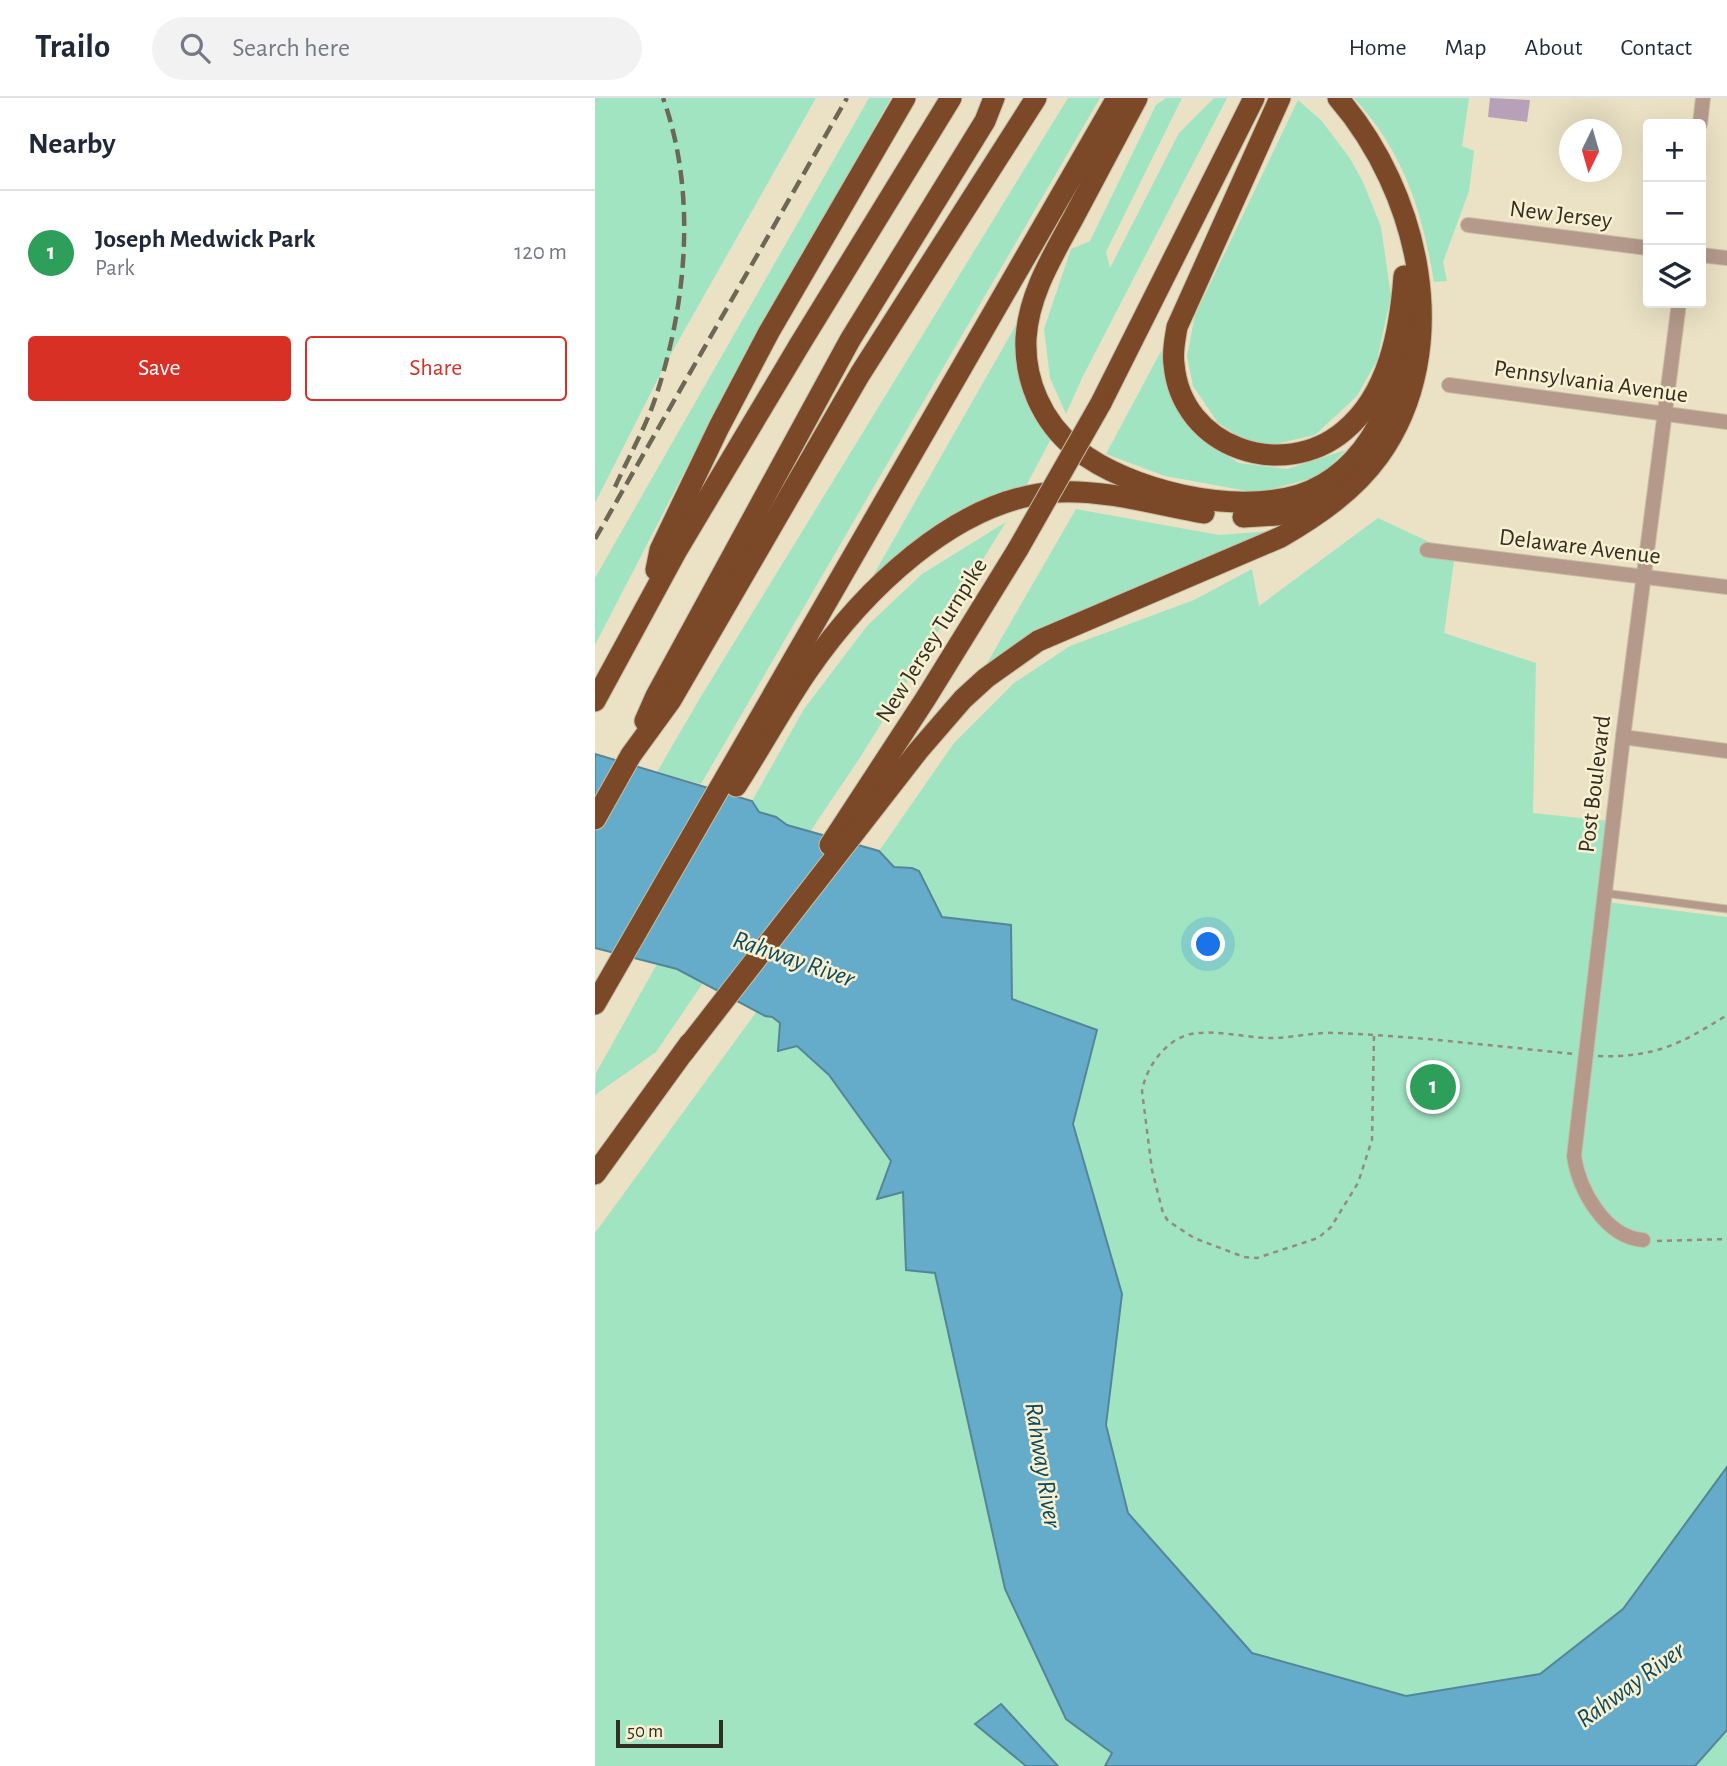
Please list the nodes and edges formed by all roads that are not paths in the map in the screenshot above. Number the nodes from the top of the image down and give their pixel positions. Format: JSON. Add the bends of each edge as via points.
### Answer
{"nodes":[{"id":1,"x":905,"y":98,"type":"edge"},
{"id":2,"x":951,"y":98,"type":"edge"},
{"id":3,"x":995,"y":98,"type":"edge"},
{"id":4,"x":1036,"y":98,"type":"edge"},
{"id":5,"x":1117,"y":98,"type":"edge"},
{"id":6,"x":1137,"y":98,"type":"edge"},
{"id":7,"x":1254,"y":98,"type":"edge"},
{"id":8,"x":1280,"y":98,"type":"edge"},
{"id":9,"x":1703,"y":98,"type":"edge"},
{"id":10,"x":1329,"y":101,"type":"edge"},
{"id":11,"x":1701,"y":119,"type":"edge"},
{"id":12,"x":1468,"y":225,"type":"dead end"},
{"id":13,"x":1643,"y":247,"type":"edge"},
{"id":14,"x":1706,"y":256,"type":"edge"},
{"id":15,"x":1727,"y":258,"type":"edge"},
{"id":16,"x":1404,"y":275,"type":"junction"},
{"id":17,"x":1678,"y":308,"type":"edge"},
{"id":18,"x":1449,"y":385,"type":"dead end"},
{"id":19,"x":1664,"y":415,"type":"junction"},
{"id":20,"x":1727,"y":422,"type":"edge"},
{"id":21,"x":1356,"y":483,"type":"junction"},
{"id":22,"x":669,"y":550,"type":"junction"},
{"id":23,"x":1427,"y":550,"type":"dead end"},
{"id":24,"x":1643,"y":576,"type":"junction"},
{"id":25,"x":1727,"y":587,"type":"edge"},
{"id":26,"x":663,"y":698,"type":"junction"},
{"id":27,"x":595,"y":701,"type":"edge"},
{"id":28,"x":760,"y":733,"type":"junction"},
{"id":29,"x":1623,"y":737,"type":"junction"},
{"id":30,"x":1727,"y":751,"type":"edge"},
{"id":31,"x":885,"y":780,"type":"junction"},
{"id":32,"x":595,"y":819,"type":"edge"},
{"id":33,"x":1604,"y":893,"type":"junction"},
{"id":34,"x":1727,"y":909,"type":"edge"},
{"id":35,"x":595,"y":1005,"type":"edge"},
{"id":36,"x":595,"y":1174,"type":"edge"},
{"id":37,"x":1643,"y":1240,"type":"road end"}],
"edges":[{"from":1,"to":22,"type":"highway","via":[[719,427]]},
{"from":2,"to":22,"type":"highway"},
{"from":3,"to":26,"type":"highway","via":[[850,340]]},
{"from":4,"to":26,"type":"highway","via":[[860,374]]},
{"from":5,"to":28,"type":"highway"},
{"from":6,"to":16,"type":"highway","via":[[1050,262],[1029,313],[1026,359],[1031,384],[1051,423],[1077,450],[1129,478],[1220,501],[1276,501],[1313,488],[1363,448],[1393,395],[1405,340]]},
{"from":7,"to":31,"type":"highway","name":"New Jersey Turnpike","bridge":true,"via":[[1101,403]]},
{"from":8,"to":16,"type":"highway","via":[[1177,327],[1174,366],[1188,407],[1202,424],[1238,449],[1280,456],[1305,453],[1328,443],[1364,409],[1388,365],[1402,310]]},
{"from":9,"to":11,"type":"street"},
{"from":10,"to":16,"type":"highway","via":[[1377,183]]},
{"from":10,"to":21,"type":"highway","via":[[1357,121],[1376,150],[1403,209],[1418,275],[1420,342],[1408,403],[1378,458]]},
{"from":12,"to":13,"type":"street","name":"New Jersey"},
{"from":14,"to":15,"type":"street"},
{"from":17,"to":19,"type":"street","name":"Post Boulevard"},
{"from":18,"to":19,"type":"street","name":"Pennsylvania Avenue"},
{"from":19,"to":20,"type":"street","name":"Pennsylvania Avenue"},
{"from":19,"to":24,"type":"street","name":"Post Boulevard"},
{"from":21,"to":28,"type":"highway","via":[[1307,508],[1250,517],[1058,491],[992,507],[937,538],[892,574]]},
{"from":21,"to":31,"type":"highway","via":[[1281,537],[1038,641],[1011,658],[963,699]]},
{"from":22,"to":27,"type":"highway","via":[[650,600]]},
{"from":23,"to":24,"type":"street","name":"Delaware Avenue"},
{"from":24,"to":25,"type":"street","name":"Delaware Avenue"},
{"from":24,"to":29,"type":"street","name":"Post Boulevard"},
{"from":26,"to":32,"type":"highway"},
{"from":28,"to":35,"type":"highway"},
{"from":29,"to":30,"type":"street"},
{"from":29,"to":33,"type":"street","name":"Post Boulevard"},
{"from":31,"to":36,"type":"highway"},
{"from":33,"to":34,"type":"lane"},
{"from":33,"to":37,"type":"street","name":"Post Boulevard","via":[[1574,1156],[1583,1187],[1602,1217],[1624,1236]]}]}
